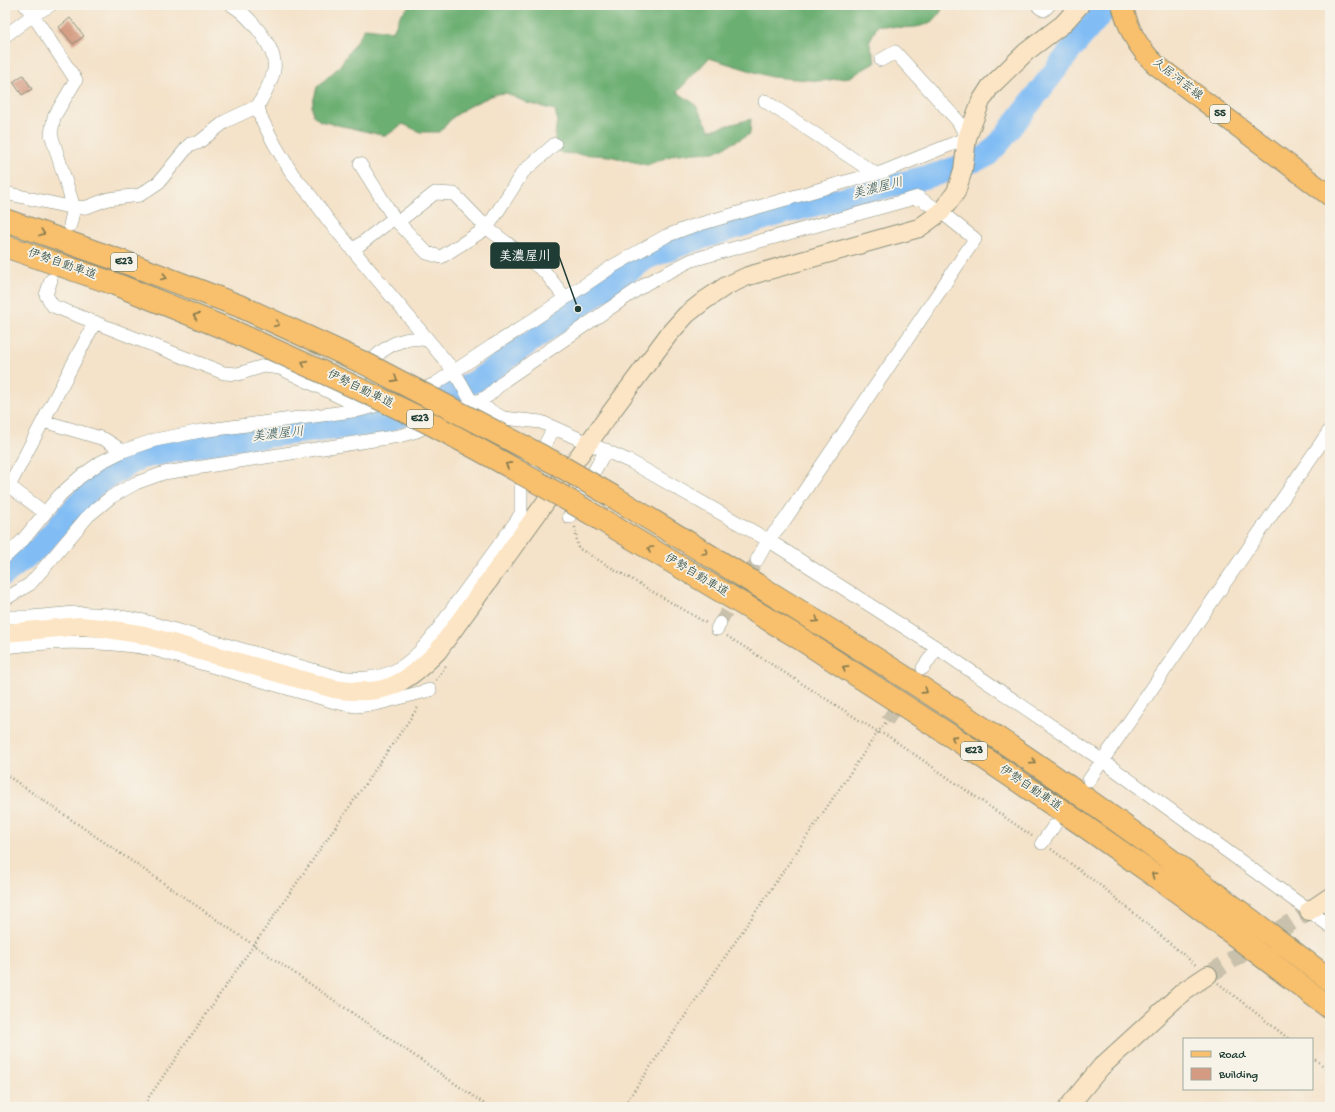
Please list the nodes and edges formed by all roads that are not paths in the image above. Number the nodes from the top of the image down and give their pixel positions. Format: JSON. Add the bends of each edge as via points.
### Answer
{"nodes":[{"id":1,"x":25,"y":5,"type":"edge"},
{"id":2,"x":51,"y":5,"type":"edge"},
{"id":3,"x":232,"y":5,"type":"edge"},
{"id":4,"x":1041,"y":5,"type":"edge"},
{"id":5,"x":1049,"y":5,"type":"edge"},
{"id":6,"x":1075,"y":7,"type":"edge"},
{"id":7,"x":1124,"y":12,"type":"edge"},
{"id":8,"x":33,"y":16,"type":"junction"},
{"id":9,"x":5,"y":36,"type":"edge"},
{"id":10,"x":881,"y":60,"type":"dead end"},
{"id":11,"x":765,"y":101,"type":"dead end"},
{"id":12,"x":258,"y":106,"type":"junction"},
{"id":13,"x":966,"y":142,"type":"junction"},
{"id":14,"x":555,"y":144,"type":"dead end"},
{"id":15,"x":360,"y":164,"type":"dead end"},
{"id":16,"x":876,"y":174,"type":"junction"},
{"id":17,"x":5,"y":193,"type":"edge"},
{"id":18,"x":1330,"y":196,"type":"edge"},
{"id":19,"x":74,"y":208,"type":"junction"},
{"id":20,"x":941,"y":212,"type":"junction"},
{"id":21,"x":5,"y":220,"type":"edge"},
{"id":22,"x":396,"y":220,"type":"junction"},
{"id":23,"x":70,"y":225,"type":"dead end"},
{"id":24,"x":487,"y":228,"type":"junction"},
{"id":25,"x":5,"y":246,"type":"edge"},
{"id":26,"x":352,"y":250,"type":"junction"},
{"id":27,"x":51,"y":280,"type":"dead end"},
{"id":28,"x":565,"y":298,"type":"junction"},
{"id":29,"x":95,"y":322,"type":"junction"},
{"id":30,"x":428,"y":340,"type":"junction"},
{"id":31,"x":455,"y":375,"type":"junction"},
{"id":32,"x":346,"y":400,"type":"junction"},
{"id":33,"x":473,"y":401,"type":"junction"},
{"id":34,"x":360,"y":410,"type":"junction"},
{"id":35,"x":43,"y":421,"type":"junction"},
{"id":36,"x":554,"y":428,"type":"junction"},
{"id":37,"x":1330,"y":430,"type":"edge"},
{"id":38,"x":589,"y":442,"type":"junction"},
{"id":39,"x":606,"y":450,"type":"junction"},
{"id":40,"x":123,"y":451,"type":"junction"},
{"id":41,"x":44,"y":512,"type":"junction"},
{"id":42,"x":569,"y":517,"type":"road end"},
{"id":43,"x":768,"y":540,"type":"junction"},
{"id":44,"x":5,"y":557,"type":"edge"},
{"id":45,"x":757,"y":560,"type":"tunnel mouth"},
{"id":46,"x":5,"y":599,"type":"edge"},
{"id":47,"x":5,"y":618,"type":"edge"},
{"id":48,"x":5,"y":633,"type":"edge"},
{"id":49,"x":5,"y":647,"type":"edge"},
{"id":50,"x":937,"y":648,"type":"junction"},
{"id":51,"x":923,"y":668,"type":"tunnel mouth"},
{"id":52,"x":430,"y":690,"type":"road end"},
{"id":53,"x":1103,"y":762,"type":"junction"},
{"id":54,"x":1089,"y":780,"type":"dead end"},
{"id":55,"x":1054,"y":826,"type":"dead end"},
{"id":56,"x":1042,"y":842,"type":"road end"},
{"id":57,"x":1182,"y":895,"type":"junction"},
{"id":58,"x":1330,"y":897,"type":"edge"},
{"id":59,"x":1309,"y":911,"type":"junction"},
{"id":60,"x":1330,"y":926,"type":"edge"},
{"id":61,"x":1208,"y":975,"type":"tunnel mouth"},
{"id":62,"x":1330,"y":980,"type":"edge"},
{"id":63,"x":1330,"y":1008,"type":"edge"},
{"id":64,"x":1330,"y":1023,"type":"edge"},
{"id":65,"x":1068,"y":1107,"type":"edge"}],
"edges":[{"from":1,"to":8,"type":"street"},
{"from":2,"to":8,"type":"street"},
{"from":3,"to":12,"type":"street","via":[[247,16],[275,58],[274,70]]},
{"from":4,"to":5,"type":"street","via":[[1039,7],[1044,10]]},
{"from":6,"to":13,"type":"street","via":[[1063,24],[1026,52],[990,87]]},
{"from":7,"to":18,"type":"main road","name":"久居河芸線","number":"55","via":[[1136,43],[1155,64]]},
{"from":8,"to":9,"type":"street"},
{"from":8,"to":19,"type":"street","via":[[76,80],[54,117],[52,134]]},
{"from":10,"to":13,"type":"street","via":[[895,52],[958,121]]},
{"from":11,"to":16,"type":"street"},
{"from":12,"to":19,"type":"street","via":[[226,121],[198,143],[190,144],[159,182],[140,195],[108,199],[87,207]]},
{"from":12,"to":26,"type":"street","via":[[275,145],[293,175]]},
{"from":13,"to":16,"type":"street"},
{"from":13,"to":20,"type":"street","via":[[963,170],[956,192]]},
{"from":14,"to":24,"type":"street","via":[[523,172]]},
{"from":15,"to":22,"type":"street"},
{"from":16,"to":28,"type":"street","via":[[666,236],[613,266]]},
{"from":17,"to":19,"type":"street"},
{"from":19,"to":23,"type":"street"},
{"from":20,"to":33,"type":"street","via":[[918,197],[692,260],[647,283],[505,380],[488,396]]},
{"from":20,"to":38,"type":"street","via":[[919,228],[748,276],[715,293],[686,315],[669,334]]},
{"from":20,"to":43,"type":"street","via":[[975,239],[784,521]]},
{"from":21,"to":62,"type":"highway","name":"伊勢自動車道","number":"E23","one_way":true,"bridge":true,"via":[[242,307],[366,364],[555,463],[818,622],[980,726],[1092,802]]},
{"from":22,"to":24,"type":"street","via":[[435,193],[454,194]]},
{"from":22,"to":24,"type":"street","via":[[427,253],[441,257]]},
{"from":22,"to":26,"type":"street"},
{"from":24,"to":28,"type":"street","via":[[545,272]]},
{"from":57,"to":25,"type":"highway","name":"伊勢自動車道","number":"E23","one_way":true,"bridge":true,"via":[[968,747],[796,636],[543,484],[435,426],[232,331],[115,284]]},
{"from":26,"to":30,"type":"street"},
{"from":27,"to":29,"type":"street","via":[[46,295],[53,306]]},
{"from":28,"to":31,"type":"street","via":[[492,346]]},
{"from":29,"to":32,"type":"street","via":[[224,373],[238,374],[264,366],[280,368]]},
{"from":29,"to":35,"type":"street"},
{"from":30,"to":31,"type":"street"},
{"from":30,"to":32,"type":"street","via":[[410,339],[383,350],[365,369]]},
{"from":31,"to":33,"type":"street"},
{"from":31,"to":34,"type":"street","via":[[404,398]]},
{"from":32,"to":34,"type":"street"},
{"from":33,"to":36,"type":"street","via":[[503,418],[534,420]]},
{"from":33,"to":46,"type":"street","via":[[416,431],[400,436],[164,473],[136,483],[111,497],[88,516],[30,584]]},
{"from":34,"to":40,"type":"street","via":[[201,432],[155,440]]},
{"from":35,"to":40,"type":"street","via":[[104,439]]},
{"from":35,"to":41,"type":"street","via":[[9,486]]},
{"from":36,"to":38,"type":"street"},
{"from":36,"to":47,"type":"street","via":[[521,488],[521,513],[517,520],[415,657],[396,670],[376,677],[336,677],[144,620],[75,613]]},
{"from":37,"to":53,"type":"street"},
{"from":38,"to":39,"type":"street"},
{"from":38,"to":48,"type":"street","via":[[438,650],[404,681],[385,688],[364,692],[334,689],[144,635],[102,628],[80,626]]},
{"from":39,"to":42,"type":"street"},
{"from":39,"to":43,"type":"street"},
{"from":40,"to":41,"type":"street","via":[[80,477]]},
{"from":41,"to":44,"type":"street","via":[[22,541]]},
{"from":43,"to":45,"type":"street"},
{"from":43,"to":50,"type":"street"},
{"from":49,"to":52,"type":"street","via":[[64,641],[128,644],[356,706],[376,704]]},
{"from":50,"to":51,"type":"street"},
{"from":50,"to":53,"type":"street"},
{"from":53,"to":54,"type":"street"},
{"from":53,"to":59,"type":"street"},
{"from":55,"to":56,"type":"street"},
{"from":57,"to":63,"type":"highway","name":"伊勢自動車道","number":"E23"},
{"from":57,"to":64,"type":"highway","via":[[1252,963]]},
{"from":58,"to":59,"type":"street"},
{"from":59,"to":60,"type":"street"},
{"from":61,"to":65,"type":"street","via":[[1184,991],[1107,1062]]}]}
